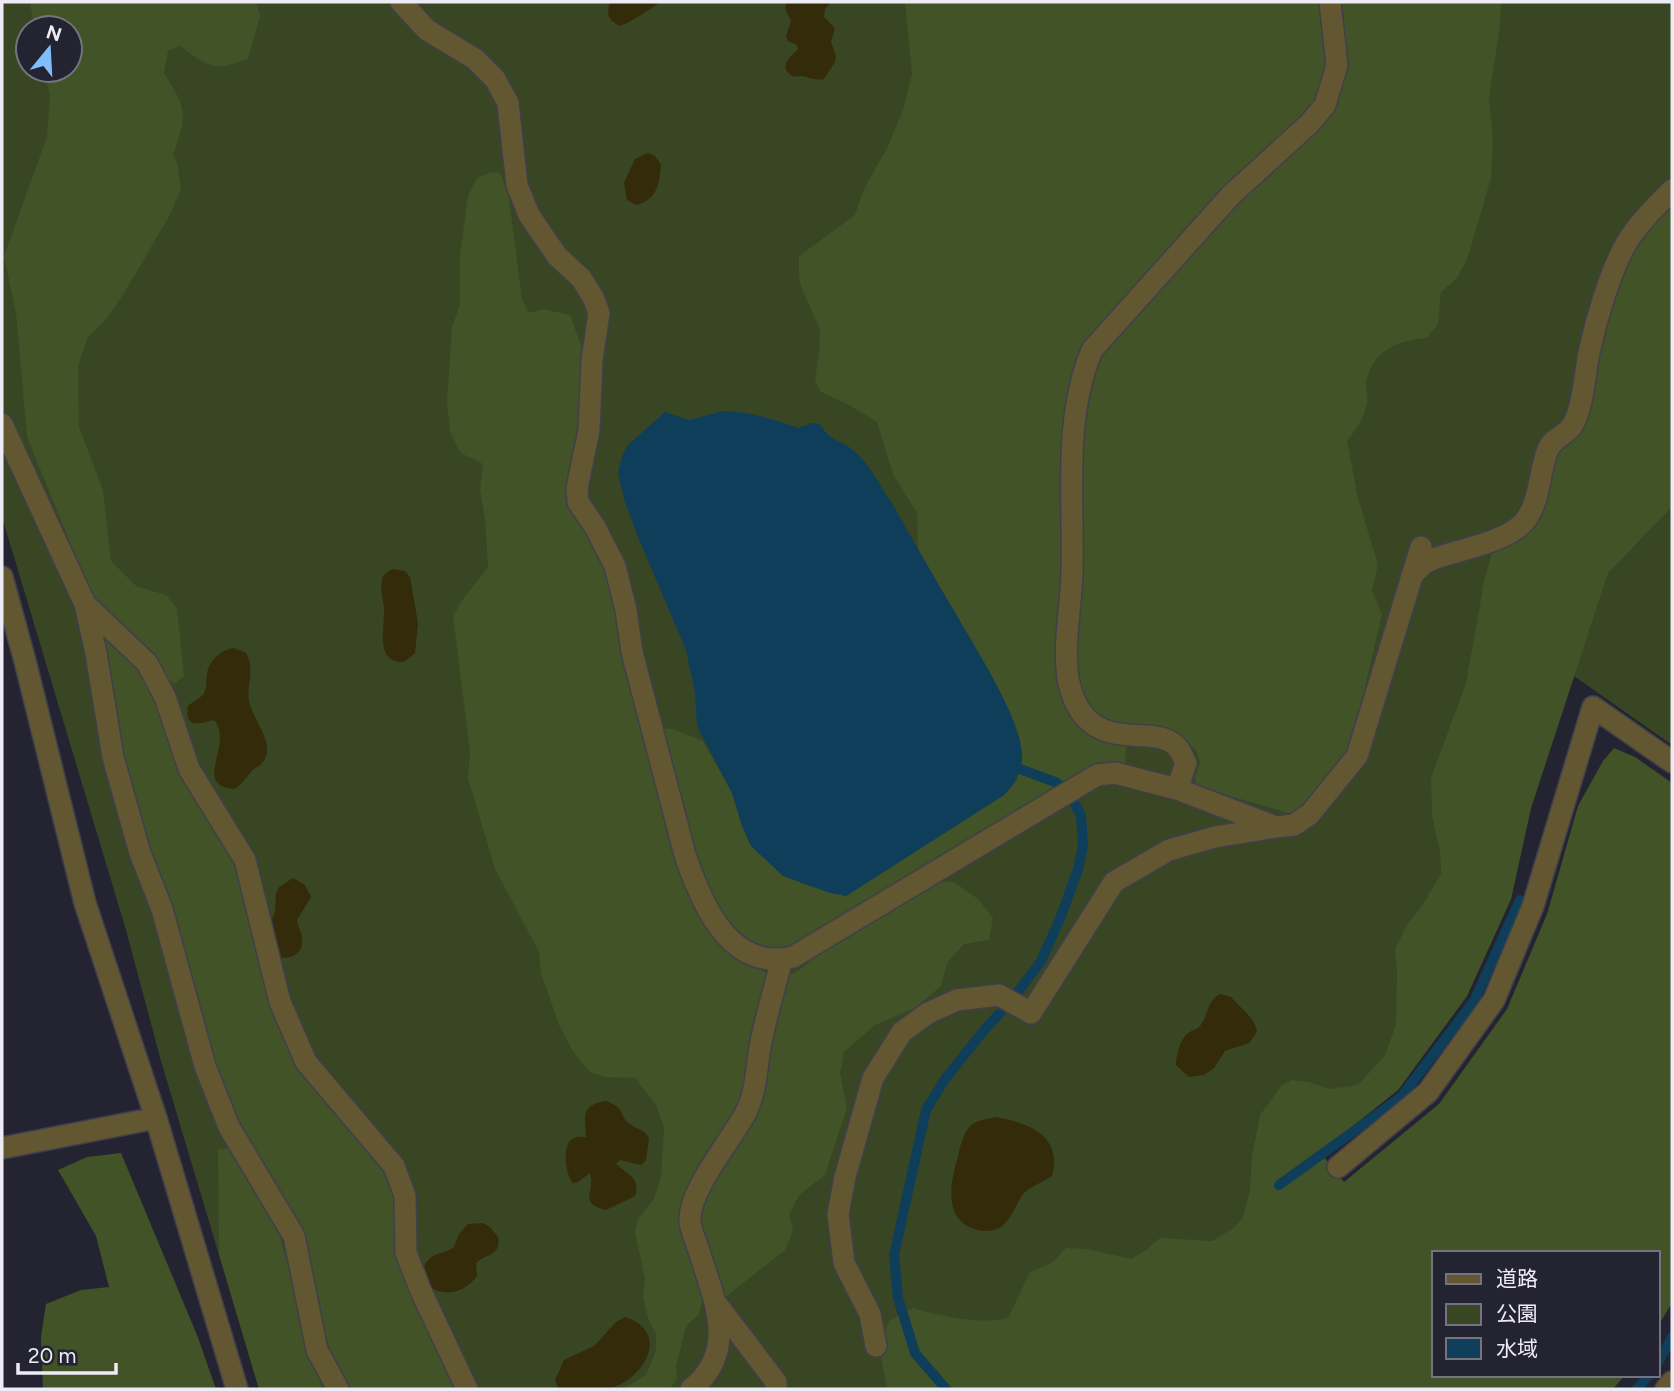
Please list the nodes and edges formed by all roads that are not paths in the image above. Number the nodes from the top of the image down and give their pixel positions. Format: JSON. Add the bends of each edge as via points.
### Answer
{"nodes":[{"id":1,"x":401,"y":2,"type":"edge"},
{"id":2,"x":1330,"y":2,"type":"edge"},
{"id":3,"x":1672,"y":190,"type":"edge"},
{"id":4,"x":2,"y":424,"type":"edge"},
{"id":5,"x":1421,"y":547,"type":"dead end"},
{"id":6,"x":2,"y":577,"type":"edge"},
{"id":7,"x":1410,"y":577,"type":"junction"},
{"id":8,"x":85,"y":604,"type":"junction"},
{"id":9,"x":1672,"y":762,"type":"edge"},
{"id":10,"x":1177,"y":789,"type":"junction"},
{"id":11,"x":1276,"y":827,"type":"junction"},
{"id":12,"x":782,"y":960,"type":"junction"},
{"id":13,"x":156,"y":1118,"type":"junction"},
{"id":14,"x":2,"y":1148,"type":"edge"},
{"id":15,"x":1338,"y":1167,"type":"dead end"},
{"id":16,"x":715,"y":1302,"type":"junction"},
{"id":17,"x":876,"y":1346,"type":"dead end"},
{"id":18,"x":1672,"y":1382,"type":"edge"},
{"id":19,"x":237,"y":1389,"type":"edge"},
{"id":20,"x":338,"y":1389,"type":"edge"},
{"id":21,"x":467,"y":1389,"type":"edge"},
{"id":22,"x":691,"y":1389,"type":"edge"},
{"id":23,"x":775,"y":1389,"type":"edge"},
{"id":24,"x":1666,"y":1389,"type":"edge"}],
"edges":[{"from":1,"to":12,"type":"street","via":[[427,30],[475,59],[495,79],[508,103],[517,184],[529,215],[593,297],[599,313],[589,430],[576,488],[578,502],[615,566],[632,652],[694,883],[721,932],[741,949],[766,960]]},
{"from":2,"to":10,"type":"street","via":[[1337,65],[1325,105],[1231,195],[1092,349],[1077,399],[1066,651],[1072,698],[1100,730],[1160,738],[1176,745],[1186,763]]},
{"from":3,"to":7,"type":"street","via":[[1635,231],[1615,267],[1572,426],[1553,440],[1547,451],[1527,520],[1472,549],[1428,561]]},
{"from":4,"to":8,"type":"street"},
{"from":5,"to":7,"type":"street"},
{"from":6,"to":13,"type":"street","via":[[85,903]]},
{"from":7,"to":11,"type":"street","via":[[1357,756],[1310,814],[1294,825]]},
{"from":8,"to":20,"type":"street","via":[[113,757],[140,853],[162,909],[205,1066],[229,1127],[294,1236],[317,1350]]},
{"from":8,"to":21,"type":"street","via":[[147,663],[165,696],[188,769],[245,860],[280,1002],[306,1062],[394,1166],[405,1196],[407,1253]]},
{"from":9,"to":15,"type":"street","via":[[1592,706],[1533,906],[1494,1000],[1428,1092]]},
{"from":10,"to":11,"type":"street"},
{"from":10,"to":12,"type":"street","via":[[1115,773],[1097,775]]},
{"from":11,"to":17,"type":"street","via":[[1169,850],[1114,882],[1031,1013],[1008,1001],[957,1000],[902,1032],[873,1078],[838,1214],[844,1263],[870,1314]]},
{"from":12,"to":16,"type":"street","via":[[746,1113],[692,1209],[690,1223]]},
{"from":13,"to":14,"type":"street"},
{"from":13,"to":19,"type":"street"},
{"from":16,"to":22,"type":"street","via":[[720,1342],[714,1364]]},
{"from":16,"to":23,"type":"street","via":[[776,1382]]},
{"from":18,"to":24,"type":"street"}]}
